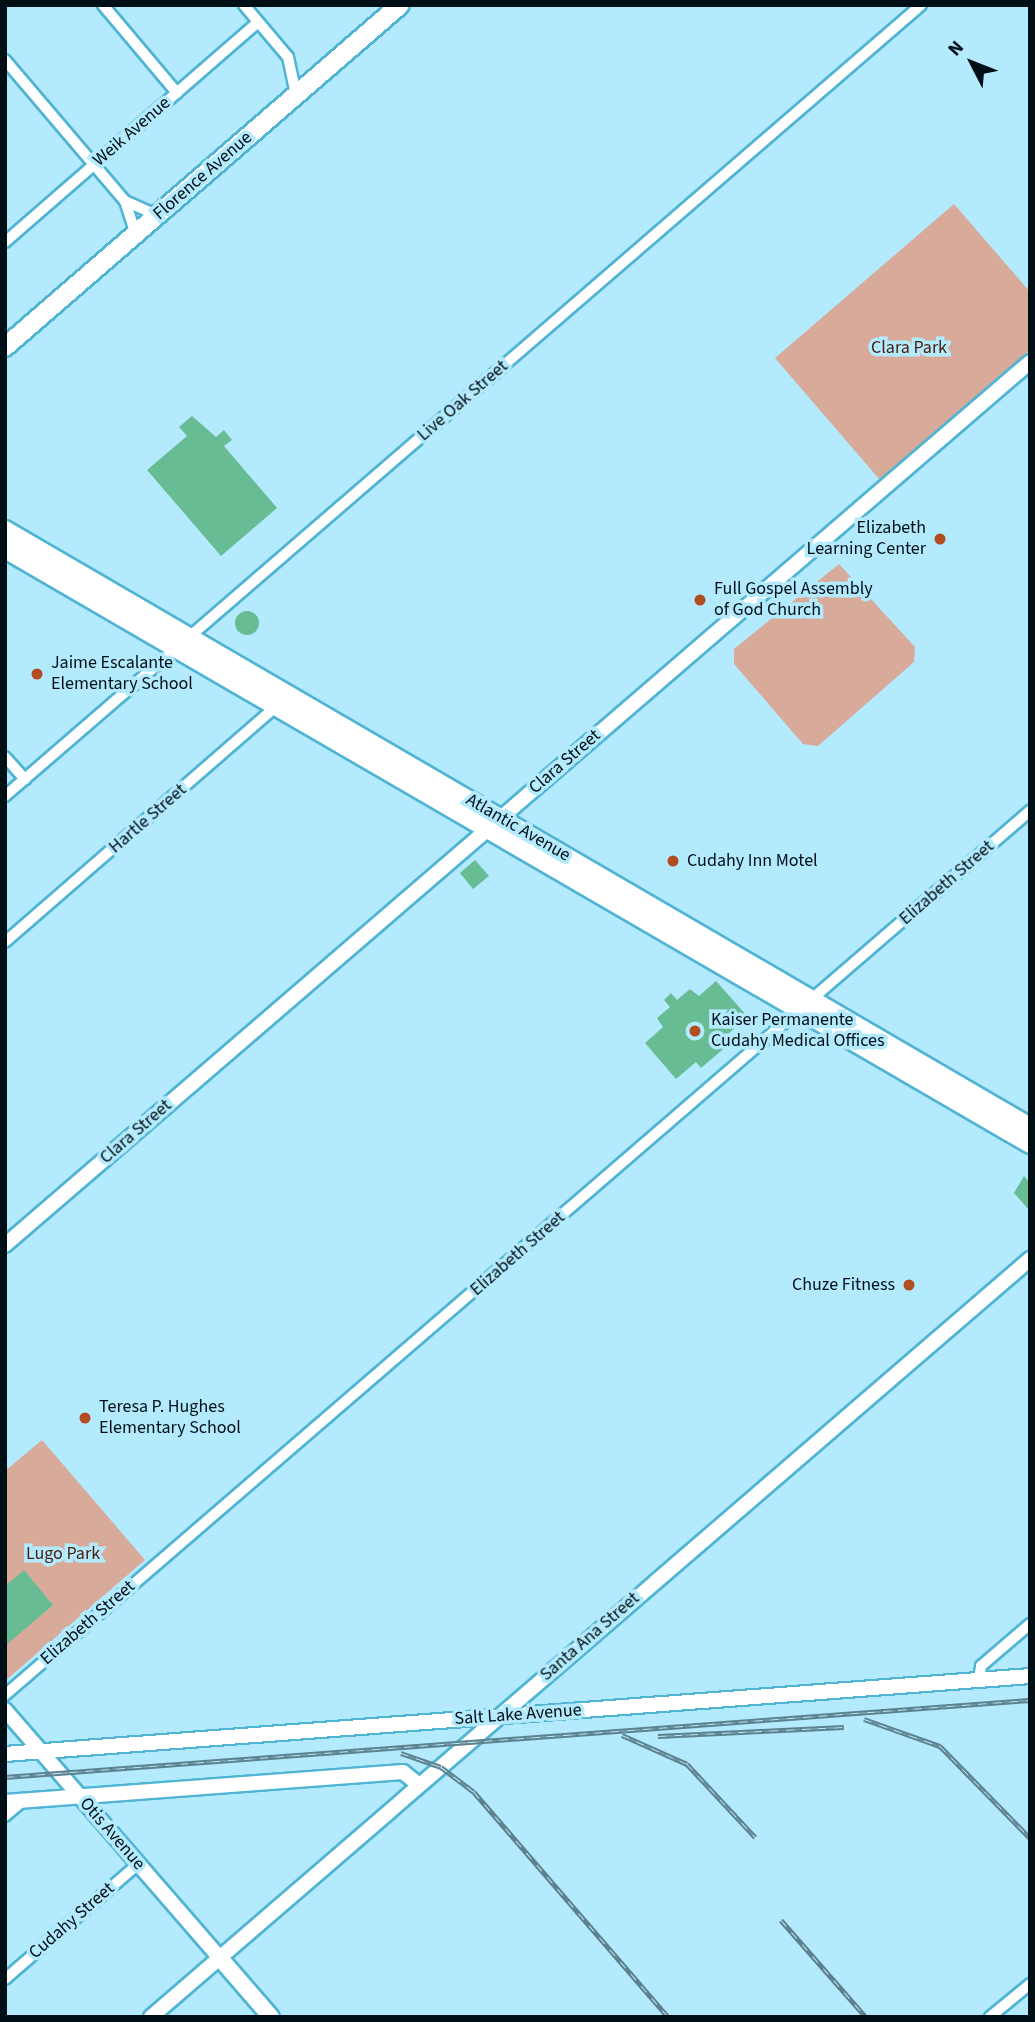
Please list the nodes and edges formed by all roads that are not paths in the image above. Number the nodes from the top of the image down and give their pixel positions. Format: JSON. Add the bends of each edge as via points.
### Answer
{"nodes":[{"id":1,"x":103,"y":5,"type":"edge"},
{"id":2,"x":244,"y":5,"type":"edge"},
{"id":3,"x":400,"y":5,"type":"edge"},
{"id":4,"x":921,"y":5,"type":"edge"},
{"id":5,"x":258,"y":22,"type":"junction"},
{"id":6,"x":5,"y":60,"type":"edge"},
{"id":7,"x":177,"y":93,"type":"junction"},
{"id":8,"x":296,"y":95,"type":"junction"},
{"id":9,"x":95,"y":164,"type":"junction"},
{"id":10,"x":125,"y":201,"type":"junction"},
{"id":11,"x":157,"y":215,"type":"junction"},
{"id":12,"x":136,"y":234,"type":"junction"},
{"id":13,"x":7,"y":236,"type":"edge"},
{"id":14,"x":5,"y":347,"type":"edge"},
{"id":15,"x":1030,"y":362,"type":"edge"},
{"id":16,"x":5,"y":530,"type":"edge"},
{"id":17,"x":5,"y":549,"type":"edge"},
{"id":18,"x":183,"y":642,"type":"junction"},
{"id":19,"x":282,"y":700,"type":"junction"},
{"id":20,"x":5,"y":757,"type":"edge"},
{"id":21,"x":24,"y":779,"type":"junction"},
{"id":22,"x":5,"y":796,"type":"edge"},
{"id":23,"x":1030,"y":811,"type":"edge"},
{"id":24,"x":495,"y":824,"type":"junction"},
{"id":25,"x":5,"y":942,"type":"edge"},
{"id":26,"x":805,"y":1005,"type":"junction"},
{"id":27,"x":1030,"y":1127,"type":"edge"},
{"id":28,"x":1030,"y":1144,"type":"edge"},
{"id":29,"x":5,"y":1245,"type":"edge"},
{"id":30,"x":1030,"y":1259,"type":"edge"},
{"id":31,"x":1030,"y":1624,"type":"edge"},
{"id":32,"x":1030,"y":1676,"type":"edge"},
{"id":33,"x":979,"y":1679,"type":"junction"},
{"id":34,"x":5,"y":1695,"type":"edge"},
{"id":35,"x":5,"y":1710,"type":"edge"},
{"id":36,"x":496,"y":1718,"type":"junction"},
{"id":37,"x":41,"y":1751,"type":"junction"},
{"id":38,"x":5,"y":1754,"type":"edge"},
{"id":39,"x":419,"y":1786,"type":"junction"},
{"id":40,"x":80,"y":1796,"type":"junction"},
{"id":41,"x":23,"y":1801,"type":"junction"},
{"id":42,"x":5,"y":1802,"type":"edge"},
{"id":43,"x":5,"y":1816,"type":"edge"},
{"id":44,"x":138,"y":1864,"type":"junction"},
{"id":45,"x":219,"y":1957,"type":"junction"},
{"id":46,"x":5,"y":1979,"type":"edge"},
{"id":47,"x":1030,"y":1984,"type":"edge"},
{"id":48,"x":152,"y":2017,"type":"edge"},
{"id":49,"x":271,"y":2017,"type":"edge"},
{"id":50,"x":990,"y":2017,"type":"edge"}],
"edges":[{"from":1,"to":7,"type":"street"},
{"from":2,"to":5,"type":"street"},
{"from":3,"to":8,"type":"main road","name":"Florence Avenue"},
{"from":4,"to":18,"type":"street","name":"Live Oak Street"},
{"from":5,"to":7,"type":"street","name":"Weik Avenue"},
{"from":5,"to":8,"type":"street","via":[[293,68]]},
{"from":6,"to":9,"type":"street"},
{"from":7,"to":9,"type":"street","name":"Weik Avenue"},
{"from":8,"to":11,"type":"main road","name":"Florence Avenue"},
{"from":9,"to":10,"type":"street"},
{"from":9,"to":13,"type":"street","name":"Weik Avenue"},
{"from":10,"to":11,"type":"street"},
{"from":10,"to":12,"type":"street"},
{"from":11,"to":12,"type":"main road","name":"Florence Avenue"},
{"from":12,"to":14,"type":"main road","name":"Florence Avenue"},
{"from":15,"to":24,"type":"street","name":"Clara Street"},
{"from":16,"to":18,"type":"main road","name":"Atlantic Avenue"},
{"from":17,"to":18,"type":"main road","name":"Atlantic Avenue"},
{"from":18,"to":19,"type":"main road","name":"Atlantic Avenue"},
{"from":18,"to":21,"type":"street","name":"Live Oak Street"},
{"from":19,"to":24,"type":"main road","name":"Atlantic Avenue"},
{"from":19,"to":25,"type":"street","name":"Hartle Street"},
{"from":20,"to":21,"type":"street"},
{"from":21,"to":22,"type":"street","name":"Live Oak Street"},
{"from":23,"to":26,"type":"street","name":"Elizabeth Street"},
{"from":24,"to":26,"type":"main road","name":"Atlantic Avenue"},
{"from":24,"to":29,"type":"street","name":"Clara Street"},
{"from":26,"to":27,"type":"main road","name":"Atlantic Avenue"},
{"from":26,"to":28,"type":"main road","name":"Atlantic Avenue"},
{"from":26,"to":34,"type":"street","name":"Elizabeth Street"},
{"from":30,"to":36,"type":"street","name":"Santa Ana Street"},
{"from":31,"to":33,"type":"street","via":[[981,1666]]},
{"from":32,"to":33,"type":"street","name":"Salt Lake Avenue"},
{"from":33,"to":36,"type":"street","name":"Salt Lake Avenue"},
{"from":35,"to":37,"type":"street","name":"Otis Avenue"},
{"from":36,"to":37,"type":"street","name":"Salt Lake Avenue"},
{"from":36,"to":39,"type":"street","name":"Santa Ana Street"},
{"from":37,"to":38,"type":"street","name":"Salt Lake Avenue"},
{"from":37,"to":40,"type":"street","name":"Otis Avenue"},
{"from":39,"to":40,"type":"street","via":[[403,1772]]},
{"from":39,"to":45,"type":"street","name":"Santa Ana Street"},
{"from":40,"to":41,"type":"street"},
{"from":40,"to":44,"type":"street","name":"Otis Avenue"},
{"from":41,"to":42,"type":"street"},
{"from":41,"to":43,"type":"street"},
{"from":44,"to":45,"type":"street","name":"Otis Avenue"},
{"from":44,"to":46,"type":"street","name":"Cudahy Street"},
{"from":45,"to":48,"type":"street","name":"Santa Ana Street"},
{"from":45,"to":49,"type":"main road"},
{"from":47,"to":50,"type":"street"}]}
